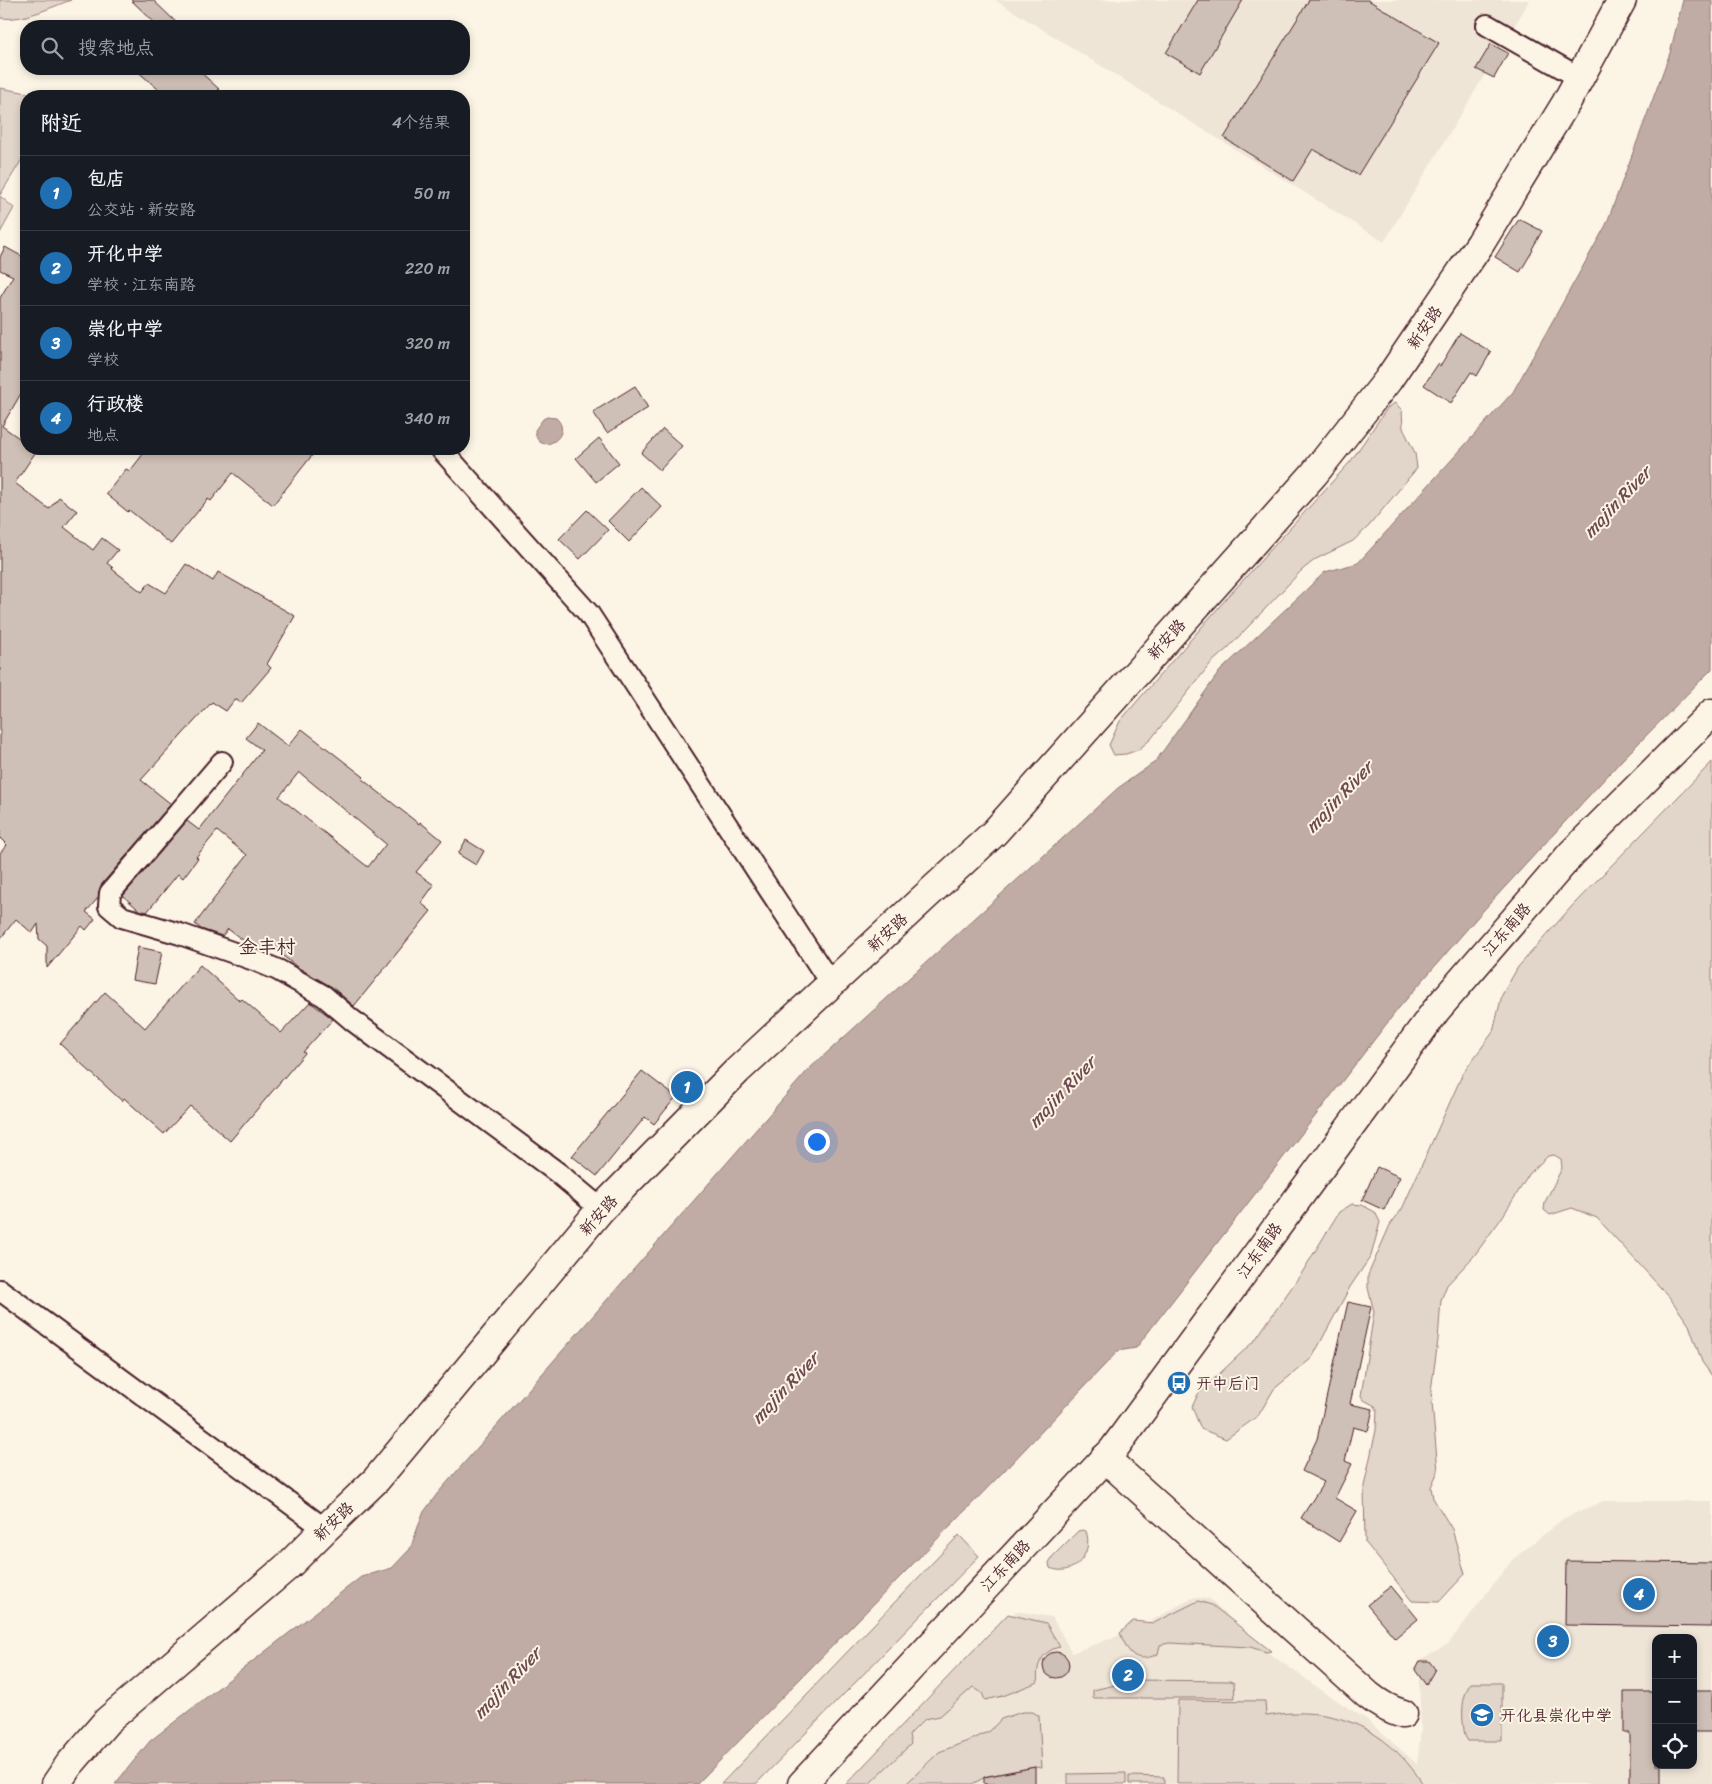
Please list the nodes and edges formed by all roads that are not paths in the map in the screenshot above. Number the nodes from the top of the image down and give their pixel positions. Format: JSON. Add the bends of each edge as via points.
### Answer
{"nodes":[{"id":1,"x":1622,"y":0,"type":"edge"},
{"id":2,"x":1487,"y":25,"type":"dead end"},
{"id":3,"x":1580,"y":78,"type":"junction"},
{"id":4,"x":446,"y":455,"type":"edge"},
{"id":5,"x":1712,"y":713,"type":"edge"},
{"id":6,"x":222,"y":762,"type":"dead end"},
{"id":7,"x":831,"y":984,"type":"junction"},
{"id":8,"x":602,"y":1209,"type":"junction"},
{"id":9,"x":0,"y":1290,"type":"edge"},
{"id":10,"x":1105,"y":1458,"type":"junction"},
{"id":11,"x":325,"y":1529,"type":"junction"},
{"id":12,"x":1403,"y":1714,"type":"dead end"},
{"id":13,"x":56,"y":1784,"type":"edge"},
{"id":14,"x":802,"y":1784,"type":"edge"}],
"edges":[{"from":1,"to":3,"type":"main road","name":"新安路"},
{"from":2,"to":3,"type":"street"},
{"from":3,"to":7,"type":"main road","name":"新安路","via":[[1480,244],[1388,380],[1314,474],[994,833]]},
{"from":4,"to":7,"type":"street","via":[[588,614]]},
{"from":5,"to":10,"type":"main road","name":"江东南路","via":[[1572,853],[1437,1009]]},
{"from":6,"to":8,"type":"street","via":[[110,892],[109,906],[122,917],[180,934],[278,970],[324,996]]},
{"from":7,"to":8,"type":"main road","name":"新安路","via":[[737,1071]]},
{"from":8,"to":11,"type":"main road","name":"新安路","via":[[376,1480]]},
{"from":9,"to":11,"type":"street"},
{"from":10,"to":12,"type":"main road","via":[[1368,1695],[1382,1706]]},
{"from":10,"to":14,"type":"main road","name":"江东南路"},
{"from":11,"to":13,"type":"main road","name":"新安路","via":[[289,1565],[107,1721]]}]}
